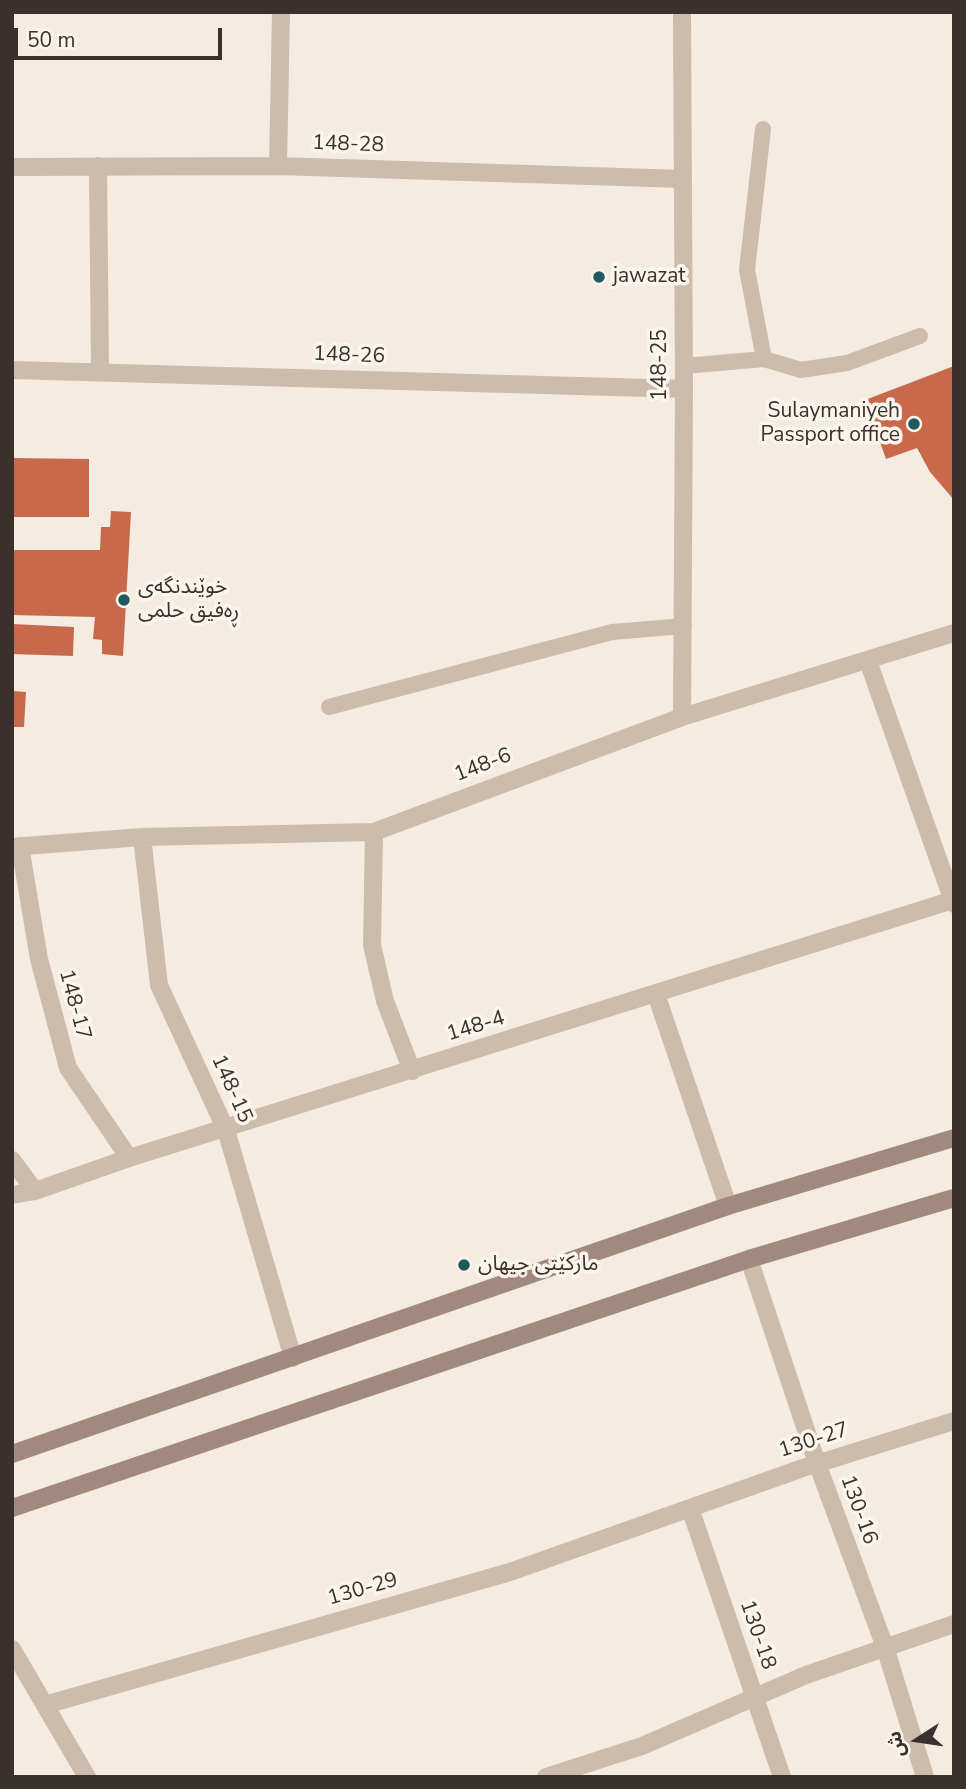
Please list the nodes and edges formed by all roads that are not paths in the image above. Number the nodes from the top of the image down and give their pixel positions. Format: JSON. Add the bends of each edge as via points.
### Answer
{"nodes":[{"id":1,"x":281,"y":12,"type":"edge"},
{"id":2,"x":682,"y":12,"type":"edge"},
{"id":3,"x":763,"y":129,"type":"dead end"},
{"id":4,"x":98,"y":166,"type":"junction"},
{"id":5,"x":278,"y":166,"type":"junction"},
{"id":6,"x":12,"y":167,"type":"edge"},
{"id":7,"x":683,"y":179,"type":"junction"},
{"id":8,"x":920,"y":336,"type":"dead end"},
{"id":9,"x":764,"y":359,"type":"junction"},
{"id":10,"x":684,"y":366,"type":"junction"},
{"id":11,"x":12,"y":370,"type":"edge"},
{"id":12,"x":100,"y":371,"type":"junction"},
{"id":13,"x":684,"y":389,"type":"junction"},
{"id":14,"x":684,"y":626,"type":"junction"},
{"id":15,"x":954,"y":633,"type":"edge"},
{"id":16,"x":867,"y":661,"type":"junction"},
{"id":17,"x":330,"y":707,"type":"dead end"},
{"id":18,"x":682,"y":717,"type":"junction"},
{"id":19,"x":374,"y":832,"type":"junction"},
{"id":20,"x":142,"y":837,"type":"junction"},
{"id":21,"x":16,"y":847,"type":"edge"},
{"id":22,"x":953,"y":902,"type":"edge"},
{"id":23,"x":656,"y":994,"type":"junction"},
{"id":24,"x":412,"y":1071,"type":"junction"},
{"id":25,"x":226,"y":1130,"type":"junction"},
{"id":26,"x":954,"y":1138,"type":"edge"},
{"id":27,"x":129,"y":1158,"type":"junction"},
{"id":28,"x":12,"y":1160,"type":"edge"},
{"id":29,"x":35,"y":1191,"type":"junction"},
{"id":30,"x":12,"y":1195,"type":"edge"},
{"id":31,"x":954,"y":1198,"type":"edge"},
{"id":32,"x":728,"y":1206,"type":"junction"},
{"id":33,"x":749,"y":1259,"type":"junction"},
{"id":34,"x":293,"y":1358,"type":"junction"},
{"id":35,"x":954,"y":1421,"type":"edge"},
{"id":36,"x":12,"y":1454,"type":"edge"},
{"id":37,"x":817,"y":1464,"type":"junction"},
{"id":38,"x":12,"y":1508,"type":"edge"},
{"id":39,"x":690,"y":1508,"type":"junction"},
{"id":40,"x":954,"y":1624,"type":"edge"},
{"id":41,"x":885,"y":1647,"type":"junction"},
{"id":42,"x":12,"y":1649,"type":"edge"},
{"id":43,"x":754,"y":1697,"type":"junction"},
{"id":44,"x":45,"y":1705,"type":"junction"},
{"id":45,"x":87,"y":1777,"type":"edge"},
{"id":46,"x":546,"y":1777,"type":"edge"},
{"id":47,"x":782,"y":1777,"type":"edge"},
{"id":48,"x":925,"y":1777,"type":"edge"}],
"edges":[{"from":1,"to":5,"type":"street"},
{"from":2,"to":7,"type":"street","name":"148-25"},
{"from":3,"to":9,"type":"lane","via":[[747,270]]},
{"from":4,"to":5,"type":"street","name":"148-28"},
{"from":4,"to":6,"type":"street","name":"148-28"},
{"from":4,"to":12,"type":"street"},
{"from":5,"to":7,"type":"street","name":"148-28"},
{"from":7,"to":10,"type":"street","name":"148-25"},
{"from":8,"to":9,"type":"lane","via":[[847,363],[802,370]]},
{"from":9,"to":10,"type":"lane"},
{"from":10,"to":13,"type":"street","name":"148-25"},
{"from":11,"to":12,"type":"street","name":"148-26"},
{"from":12,"to":13,"type":"street","name":"148-26"},
{"from":13,"to":14,"type":"street","name":"148-25"},
{"from":14,"to":17,"type":"lane","via":[[612,632]]},
{"from":14,"to":18,"type":"street","name":"148-25"},
{"from":15,"to":16,"type":"street","name":"148-6"},
{"from":16,"to":18,"type":"street","name":"148-6"},
{"from":16,"to":22,"type":"street"},
{"from":18,"to":19,"type":"street","name":"148-6"},
{"from":19,"to":20,"type":"street","name":"148-6"},
{"from":19,"to":24,"type":"street","via":[[372,945],[385,1001]]},
{"from":20,"to":21,"type":"street","name":"148-6"},
{"from":20,"to":25,"type":"street","name":"148-15","via":[[159,985]]},
{"from":21,"to":27,"type":"street","name":"148-17","via":[[38,959],[68,1068]]},
{"from":22,"to":23,"type":"street","name":"148-4"},
{"from":23,"to":24,"type":"street","name":"148-4"},
{"from":23,"to":32,"type":"street"},
{"from":24,"to":25,"type":"street","name":"148-4"},
{"from":25,"to":27,"type":"street","name":"148-4"},
{"from":25,"to":34,"type":"street","name":"148-15"},
{"from":26,"to":32,"type":"street"},
{"from":27,"to":29,"type":"street","name":"148-4"},
{"from":28,"to":29,"type":"street"},
{"from":29,"to":30,"type":"street","name":"148-4"},
{"from":31,"to":33,"type":"street"},
{"from":32,"to":34,"type":"street"},
{"from":33,"to":37,"type":"street","name":"130-16"},
{"from":33,"to":38,"type":"street"},
{"from":34,"to":36,"type":"street"},
{"from":35,"to":37,"type":"street","name":"130-27"},
{"from":37,"to":39,"type":"street","name":"130-27"},
{"from":37,"to":41,"type":"street","name":"130-16"},
{"from":39,"to":43,"type":"street","name":"130-18"},
{"from":39,"to":44,"type":"street","name":"130-29","via":[[510,1572]]},
{"from":40,"to":41,"type":"street"},
{"from":41,"to":43,"type":"street"},
{"from":41,"to":48,"type":"street","name":"130-16"},
{"from":42,"to":44,"type":"street"},
{"from":43,"to":46,"type":"street","via":[[642,1746]]},
{"from":43,"to":47,"type":"street","name":"130-18"},
{"from":44,"to":45,"type":"street"}]}
